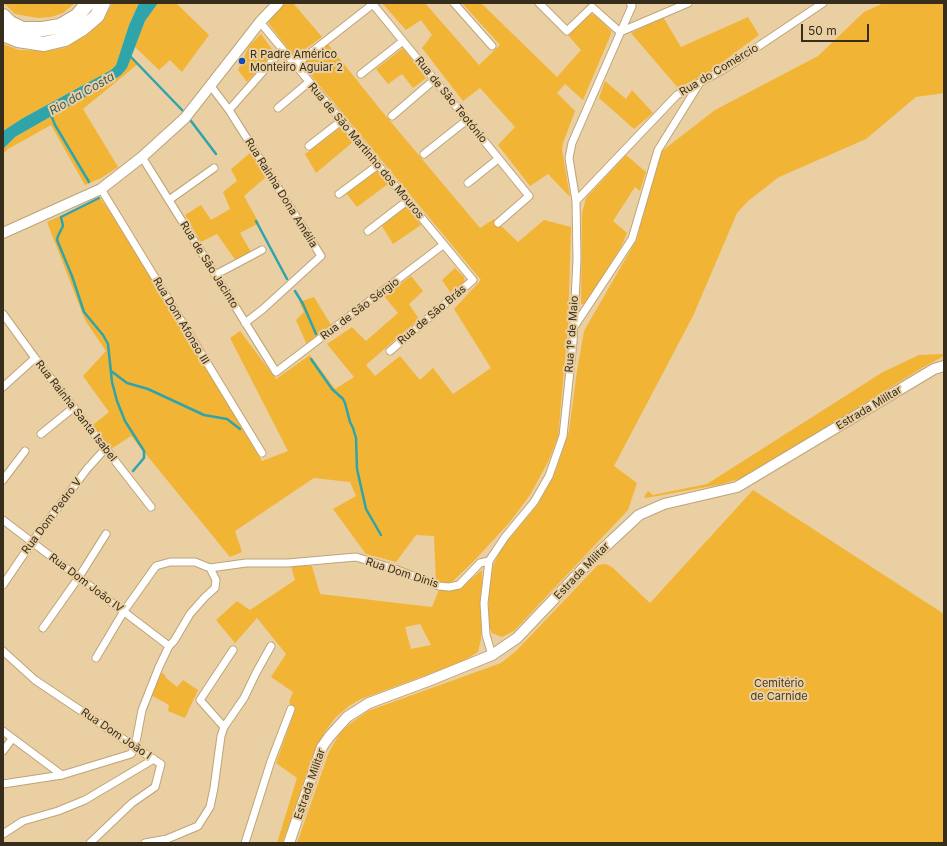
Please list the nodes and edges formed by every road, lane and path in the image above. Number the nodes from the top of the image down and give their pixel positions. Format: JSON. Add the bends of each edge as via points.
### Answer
{"nodes":[{"id":1,"x":88,"y":3,"type":"edge"},
{"id":2,"x":103,"y":3,"type":"edge"},
{"id":3,"x":278,"y":3,"type":"edge"},
{"id":4,"x":454,"y":3,"type":"edge"},
{"id":5,"x":539,"y":3,"type":"edge"},
{"id":6,"x":630,"y":3,"type":"edge"},
{"id":7,"x":688,"y":3,"type":"edge"},
{"id":8,"x":823,"y":3,"type":"edge"},
{"id":9,"x":373,"y":4,"type":"edge"},
{"id":10,"x":3,"y":16,"type":"edge"},
{"id":11,"x":260,"y":22,"type":"junction"},
{"id":12,"x":620,"y":32,"type":"junction"},
{"id":13,"x":3,"y":34,"type":"edge"},
{"id":14,"x":403,"y":41,"type":"junction"},
{"id":15,"x":492,"y":46,"type":"dead end"},
{"id":16,"x":282,"y":50,"type":"junction"},
{"id":17,"x":295,"y":65,"type":"junction"},
{"id":18,"x":361,"y":74,"type":"dead end"},
{"id":19,"x":434,"y":80,"type":"junction"},
{"id":20,"x":309,"y":82,"type":"junction"},
{"id":21,"x":699,"y":83,"type":"junction"},
{"id":22,"x":210,"y":85,"type":"junction"},
{"id":23,"x":278,"y":108,"type":"dead end"},
{"id":24,"x":229,"y":110,"type":"junction"},
{"id":25,"x":392,"y":116,"type":"dead end"},
{"id":26,"x":467,"y":120,"type":"junction"},
{"id":27,"x":342,"y":121,"type":"junction"},
{"id":28,"x":309,"y":146,"type":"dead end"},
{"id":29,"x":424,"y":154,"type":"dead end"},
{"id":30,"x":142,"y":157,"type":"junction"},
{"id":31,"x":498,"y":159,"type":"junction"},
{"id":32,"x":378,"y":165,"type":"junction"},
{"id":33,"x":214,"y":168,"type":"dead end"},
{"id":34,"x":468,"y":183,"type":"dead end"},
{"id":35,"x":101,"y":189,"type":"junction"},
{"id":36,"x":339,"y":194,"type":"dead end"},
{"id":37,"x":169,"y":200,"type":"junction"},
{"id":38,"x":576,"y":200,"type":"junction"},
{"id":39,"x":407,"y":201,"type":"junction"},
{"id":40,"x":498,"y":223,"type":"dead end"},
{"id":41,"x":368,"y":231,"type":"dead end"},
{"id":42,"x":3,"y":232,"type":"edge"},
{"id":43,"x":443,"y":245,"type":"junction"},
{"id":44,"x":262,"y":250,"type":"dead end"},
{"id":45,"x":215,"y":275,"type":"junction"},
{"id":46,"x":473,"y":280,"type":"joint"},
{"id":47,"x":3,"y":314,"type":"edge"},
{"id":48,"x":245,"y":323,"type":"junction"},
{"id":49,"x":574,"y":327,"type":"junction"},
{"id":50,"x":390,"y":350,"type":"dead end"},
{"id":51,"x":35,"y":358,"type":"junction"},
{"id":52,"x":944,"y":366,"type":"edge"},
{"id":53,"x":276,"y":372,"type":"joint"},
{"id":54,"x":3,"y":387,"type":"edge"},
{"id":55,"x":73,"y":408,"type":"junction"},
{"id":56,"x":41,"y":434,"type":"dead end"},
{"id":57,"x":105,"y":449,"type":"junction"},
{"id":58,"x":25,"y":451,"type":"dead end"},
{"id":59,"x":262,"y":453,"type":"dead end"},
{"id":60,"x":3,"y":480,"type":"edge"},
{"id":61,"x":151,"y":507,"type":"dead end"},
{"id":62,"x":3,"y":520,"type":"edge"},
{"id":63,"x":106,"y":534,"type":"dead end"},
{"id":64,"x":32,"y":542,"type":"junction"},
{"id":65,"x":489,"y":561,"type":"junction"},
{"id":66,"x":210,"y":568,"type":"junction"},
{"id":67,"x":79,"y":577,"type":"junction"},
{"id":68,"x":3,"y":585,"type":"edge"},
{"id":69,"x":124,"y":611,"type":"junction"},
{"id":70,"x":43,"y":628,"type":"dead end"},
{"id":71,"x":169,"y":646,"type":"junction"},
{"id":72,"x":271,"y":646,"type":"dead end"},
{"id":73,"x":233,"y":650,"type":"dead end"},
{"id":74,"x":3,"y":651,"type":"edge"},
{"id":75,"x":492,"y":655,"type":"junction"},
{"id":76,"x":96,"y":658,"type":"dead end"},
{"id":77,"x":291,"y":709,"type":"dead end"},
{"id":78,"x":224,"y":727,"type":"junction"},
{"id":79,"x":3,"y":731,"type":"edge"},
{"id":80,"x":12,"y":739,"type":"junction"},
{"id":81,"x":135,"y":747,"type":"junction"},
{"id":82,"x":3,"y":751,"type":"edge"},
{"id":83,"x":154,"y":760,"type":"junction"},
{"id":84,"x":62,"y":775,"type":"junction"},
{"id":85,"x":3,"y":784,"type":"edge"},
{"id":86,"x":3,"y":834,"type":"edge"},
{"id":87,"x":90,"y":843,"type":"edge"},
{"id":88,"x":145,"y":843,"type":"edge"},
{"id":89,"x":245,"y":843,"type":"edge"},
{"id":90,"x":289,"y":843,"type":"edge"}],
"edges":[{"from":1,"to":10,"type":"highway","via":[[77,16],[60,26],[43,29],[23,28],[10,23]]},
{"from":2,"to":13,"type":"highway","via":[[88,24],[64,39],[44,44],[18,40]]},
{"from":3,"to":11,"type":"street"},
{"from":4,"to":15,"type":"street"},
{"from":5,"to":12,"type":"street","via":[[567,32],[592,7]]},
{"from":6,"to":12,"type":"street","name":"Rua 1º de Maio","via":[[632,6]]},
{"from":7,"to":12,"type":"street"},
{"from":8,"to":21,"type":"street","name":"Rua do Comércio","via":[[726,68]]},
{"from":9,"to":14,"type":"street","name":"Rua de São Teotónio"},
{"from":9,"to":17,"type":"street"},
{"from":11,"to":16,"type":"street","name":"Rua de São Martinho dos Mouros"},
{"from":11,"to":22,"type":"street"},
{"from":12,"to":38,"type":"street","name":"Rua 1º de Maio","via":[[572,143],[570,158]]},
{"from":14,"to":18,"type":"street"},
{"from":14,"to":19,"type":"street","name":"Rua de São Teotónio"},
{"from":16,"to":17,"type":"street","name":"Rua de São Martinho dos Mouros"},
{"from":16,"to":24,"type":"street"},
{"from":17,"to":20,"type":"street","name":"Rua de São Martinho dos Mouros"},
{"from":19,"to":25,"type":"street"},
{"from":19,"to":26,"type":"street","name":"Rua de São Teotónio"},
{"from":20,"to":23,"type":"street"},
{"from":20,"to":27,"type":"street","name":"Rua de São Martinho dos Mouros"},
{"from":21,"to":38,"type":"street","name":"Rua do Comércio","via":[[677,95]]},
{"from":21,"to":49,"type":"street","via":[[658,150],[632,238]]},
{"from":22,"to":24,"type":"street","name":"Rua Rainha Dona Amélia"},
{"from":22,"to":30,"type":"street","via":[[185,118]]},
{"from":24,"to":48,"type":"street","name":"Rua Rainha Dona Amélia","via":[[321,256]]},
{"from":26,"to":29,"type":"street"},
{"from":26,"to":31,"type":"street","name":"Rua de São Teotónio"},
{"from":27,"to":28,"type":"street"},
{"from":27,"to":32,"type":"street","name":"Rua de São Martinho dos Mouros"},
{"from":30,"to":35,"type":"street"},
{"from":30,"to":37,"type":"street","name":"Rua de São Jacinto"},
{"from":31,"to":34,"type":"street"},
{"from":31,"to":40,"type":"street","name":"Rua de São Teotónio","via":[[529,196]]},
{"from":32,"to":36,"type":"street"},
{"from":32,"to":39,"type":"street","name":"Rua de São Martinho dos Mouros"},
{"from":33,"to":37,"type":"street"},
{"from":35,"to":42,"type":"street"},
{"from":35,"to":59,"type":"street","name":"Rua Dom Afonso III"},
{"from":37,"to":45,"type":"street","name":"Rua de São Jacinto"},
{"from":38,"to":49,"type":"street","name":"Rua 1º de Maio"},
{"from":39,"to":41,"type":"street"},
{"from":39,"to":43,"type":"street","name":"Rua de São Martinho dos Mouros"},
{"from":43,"to":46,"type":"street","name":"Rua de São Martinho dos Mouros"},
{"from":43,"to":53,"type":"street","name":"Rua de São Sérgio"},
{"from":44,"to":45,"type":"street"},
{"from":45,"to":48,"type":"street","name":"Rua de São Jacinto"},
{"from":46,"to":50,"type":"street","name":"Rua de São Brás"},
{"from":47,"to":51,"type":"street","name":"Rua Rainha Santa Isabel"},
{"from":48,"to":53,"type":"street","name":"Rua de São Jacinto"},
{"from":49,"to":65,"type":"street","name":"Rua 1º de Maio","via":[[562,436],[549,476],[534,502]]},
{"from":51,"to":54,"type":"street"},
{"from":51,"to":55,"type":"street","name":"Rua Rainha Santa Isabel"},
{"from":52,"to":75,"type":"street","name":"Estrada Militar","via":[[934,369],[738,487],[664,504],[638,515],[594,557],[518,638]]},
{"from":55,"to":56,"type":"street"},
{"from":55,"to":57,"type":"street","name":"Rua Rainha Santa Isabel"},
{"from":57,"to":61,"type":"street","name":"Rua Rainha Santa Isabel"},
{"from":57,"to":64,"type":"street","name":"Rua Dom Pedro V"},
{"from":58,"to":60,"type":"street"},
{"from":62,"to":64,"type":"street","name":"Rua Dom João IV"},
{"from":63,"to":67,"type":"street"},
{"from":64,"to":67,"type":"street","name":"Rua Dom João IV"},
{"from":64,"to":68,"type":"street","name":"Rua Dom Pedro V"},
{"from":65,"to":66,"type":"street","name":"Rua Dom Dinis","via":[[480,563],[459,585],[449,587],[439,586],[356,558],[246,563]]},
{"from":65,"to":75,"type":"street","name":"Rua 1º de Maio","via":[[484,603],[486,635]]},
{"from":66,"to":69,"type":"street","via":[[195,562],[170,562],[156,566]]},
{"from":66,"to":71,"type":"street","via":[[216,580],[215,588],[190,614]]},
{"from":67,"to":69,"type":"street","name":"Rua Dom João IV"},
{"from":67,"to":70,"type":"street"},
{"from":69,"to":71,"type":"street","name":"Rua Dom João IV"},
{"from":69,"to":76,"type":"street"},
{"from":71,"to":81,"type":"street","via":[[142,710]]},
{"from":72,"to":78,"type":"street","via":[[244,698]]},
{"from":73,"to":78,"type":"street","via":[[200,700]]},
{"from":74,"to":81,"type":"street","name":"Rua Dom João I","via":[[35,680]]},
{"from":75,"to":90,"type":"street","name":"Estrada Militar","via":[[369,703],[347,717],[322,747]]},
{"from":77,"to":89,"type":"street"},
{"from":78,"to":88,"type":"street","via":[[210,808],[198,826],[167,839]]},
{"from":79,"to":80,"type":"street"},
{"from":80,"to":82,"type":"street"},
{"from":80,"to":84,"type":"street"},
{"from":81,"to":83,"type":"street","name":"Rua Dom João I"},
{"from":81,"to":84,"type":"street","via":[[131,754]]},
{"from":83,"to":86,"type":"street","via":[[85,800],[23,821]]},
{"from":83,"to":87,"type":"street","name":"Rua Dom João I","via":[[161,764],[155,788],[132,803]]},
{"from":84,"to":85,"type":"street"}]}
